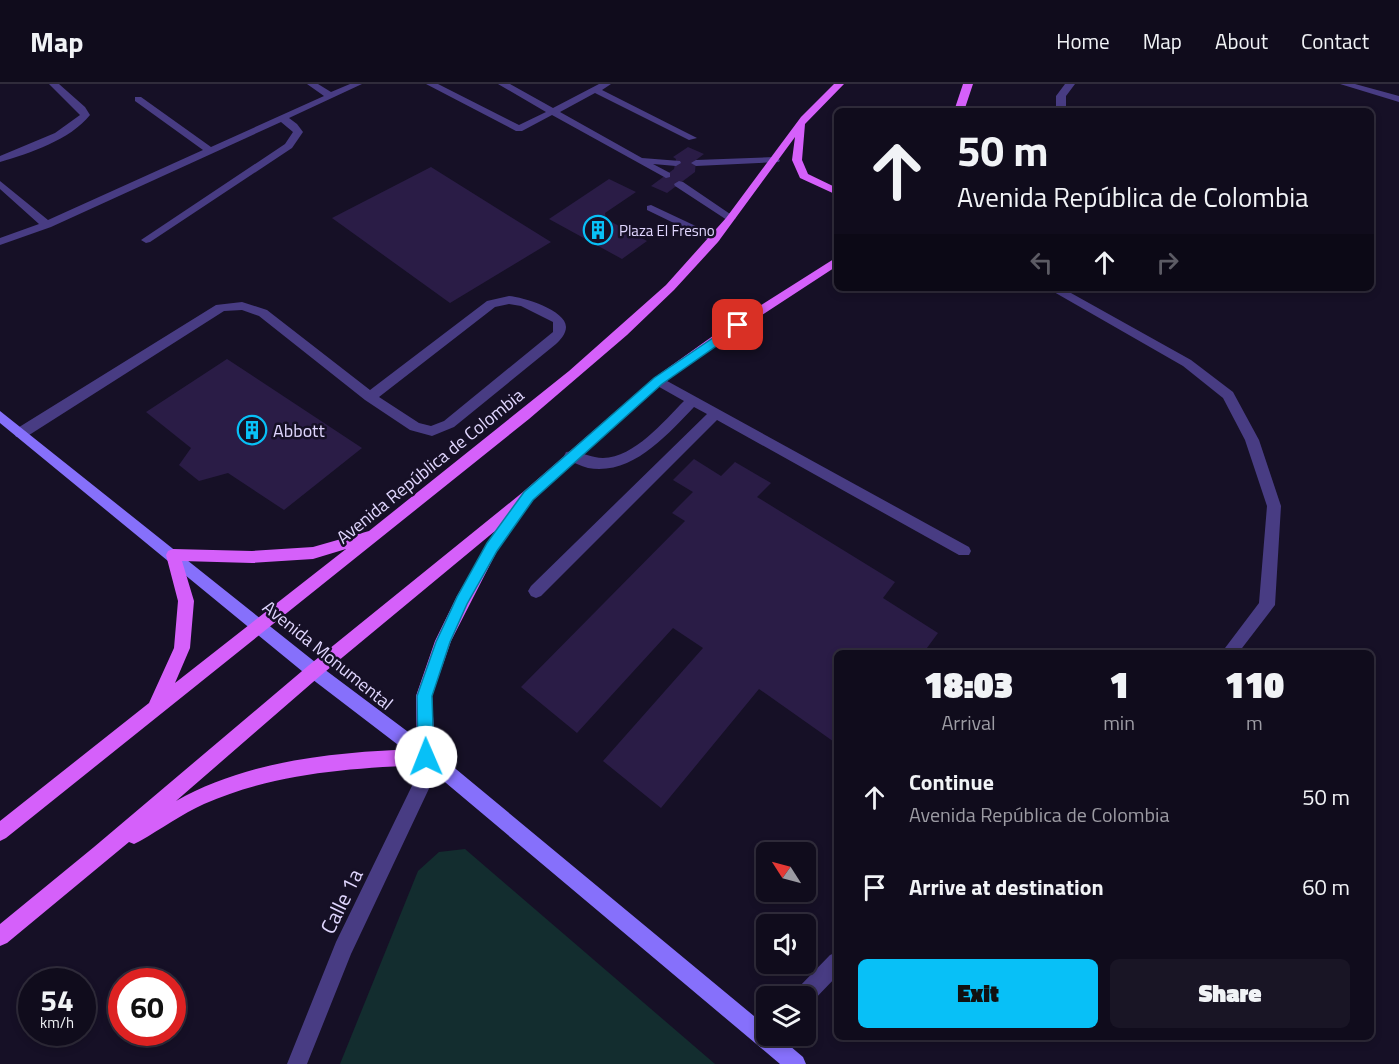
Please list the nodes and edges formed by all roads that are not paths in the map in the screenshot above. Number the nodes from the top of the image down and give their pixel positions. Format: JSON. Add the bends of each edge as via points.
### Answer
{"nodes":[{"id":1,"x":54,"y":84,"type":"edge"},
{"id":2,"x":312,"y":84,"type":"edge"},
{"id":3,"x":357,"y":84,"type":"edge"},
{"id":4,"x":431,"y":84,"type":"edge"},
{"id":5,"x":503,"y":84,"type":"edge"},
{"id":6,"x":606,"y":84,"type":"edge"},
{"id":7,"x":968,"y":84,"type":"edge"},
{"id":8,"x":1070,"y":84,"type":"edge"},
{"id":9,"x":1345,"y":84,"type":"edge"},
{"id":10,"x":833,"y":85,"type":"edge"},
{"id":11,"x":596,"y":90,"type":"junction"},
{"id":12,"x":331,"y":96,"type":"junction"},
{"id":13,"x":138,"y":99,"type":"dead end"},
{"id":14,"x":1399,"y":99,"type":"edge"},
{"id":15,"x":960,"y":108,"type":"edge"},
{"id":16,"x":1061,"y":108,"type":"edge"},
{"id":17,"x":554,"y":111,"type":"junction"},
{"id":18,"x":282,"y":118,"type":"junction"},
{"id":19,"x":802,"y":122,"type":"junction"},
{"id":20,"x":692,"y":138,"type":"dead end"},
{"id":21,"x":210,"y":151,"type":"junction"},
{"id":22,"x":0,"y":159,"type":"edge"},
{"id":23,"x":641,"y":159,"type":"junction"},
{"id":24,"x":775,"y":160,"type":"junction"},
{"id":25,"x":676,"y":163,"type":"dead end"},
{"id":26,"x":696,"y":163,"type":"dead end"},
{"id":27,"x":666,"y":175,"type":"dead end"},
{"id":28,"x":679,"y":183,"type":"dead end"},
{"id":29,"x":0,"y":184,"type":"edge"},
{"id":30,"x":834,"y":191,"type":"edge"},
{"id":31,"x":651,"y":208,"type":"dead end"},
{"id":32,"x":731,"y":218,"type":"junction"},
{"id":33,"x":48,"y":225,"type":"junction"},
{"id":34,"x":715,"y":239,"type":"junction"},
{"id":35,"x":146,"y":240,"type":"dead end"},
{"id":36,"x":0,"y":242,"type":"edge"},
{"id":37,"x":834,"y":263,"type":"edge"},
{"id":38,"x":1058,"y":291,"type":"edge"},
{"id":39,"x":658,"y":381,"type":"junction"},
{"id":40,"x":370,"y":397,"type":"junction"},
{"id":41,"x":693,"y":400,"type":"junction"},
{"id":42,"x":716,"y":413,"type":"junction"},
{"id":43,"x":0,"y":416,"type":"edge"},
{"id":44,"x":21,"y":433,"type":"junction"},
{"id":45,"x":571,"y":456,"type":"junction"},
{"id":46,"x":528,"y":496,"type":"junction"},
{"id":47,"x":377,"y":534,"type":"junction"},
{"id":48,"x":964,"y":551,"type":"dead end"},
{"id":49,"x":173,"y":555,"type":"junction"},
{"id":50,"x":536,"y":591,"type":"dead end"},
{"id":51,"x":261,"y":626,"type":"junction"},
{"id":52,"x":1232,"y":650,"type":"edge"},
{"id":53,"x":314,"y":671,"type":"junction"},
{"id":54,"x":154,"y":710,"type":"junction"},
{"id":55,"x":429,"y":759,"type":"junction"},
{"id":56,"x":0,"y":832,"type":"edge"},
{"id":57,"x":101,"y":854,"type":"junction"},
{"id":58,"x":0,"y":936,"type":"edge"},
{"id":59,"x":834,"y":965,"type":"edge"},
{"id":60,"x":814,"y":986,"type":"edge"},
{"id":61,"x":756,"y":1029,"type":"edge"},
{"id":62,"x":776,"y":1046,"type":"edge"},
{"id":63,"x":297,"y":1064,"type":"edge"},
{"id":64,"x":796,"y":1064,"type":"edge"}],
"edges":[{"from":1,"to":22,"type":"street","via":[[82,109],[85,115],[80,123]]},
{"from":2,"to":12,"type":"street"},
{"from":3,"to":12,"type":"street"},
{"from":4,"to":17,"type":"street","via":[[519,129]]},
{"from":5,"to":17,"type":"street"},
{"from":6,"to":11,"type":"street"},
{"from":7,"to":15,"type":"main road"},
{"from":8,"to":16,"type":"street","via":[[1061,96]]},
{"from":9,"to":14,"type":"street"},
{"from":10,"to":19,"type":"main road","name":"Avenida República de Colombia"},
{"from":11,"to":17,"type":"street"},
{"from":11,"to":20,"type":"street"},
{"from":12,"to":18,"type":"street"},
{"from":13,"to":21,"type":"street"},
{"from":17,"to":23,"type":"street"},
{"from":18,"to":21,"type":"street"},
{"from":18,"to":35,"type":"street","via":[[298,132],[289,146]]},
{"from":19,"to":24,"type":"main road","name":"Avenida República de Colombia"},
{"from":19,"to":30,"type":"main road","via":[[796,160],[804,176]]},
{"from":21,"to":33,"type":"street"},
{"from":23,"to":25,"type":"street"},
{"from":23,"to":27,"type":"street"},
{"from":24,"to":26,"type":"street"},
{"from":24,"to":32,"type":"main road","name":"Avenida República de Colombia"},
{"from":28,"to":32,"type":"street"},
{"from":29,"to":33,"type":"street"},
{"from":31,"to":34,"type":"street"},
{"from":32,"to":34,"type":"main road","name":"Avenida República de Colombia"},
{"from":33,"to":36,"type":"street"},
{"from":34,"to":47,"type":"main road","name":"Avenida República de Colombia","via":[[668,290],[602,351]]},
{"from":37,"to":39,"type":"main road"},
{"from":38,"to":52,"type":"street","via":[[1187,363],[1228,395],[1252,440],[1274,506],[1267,605]]},
{"from":39,"to":41,"type":"street"},
{"from":39,"to":45,"type":"main road"},
{"from":40,"to":40,"type":"street","via":[[491,304],[519,300],[560,323],[552,341],[440,429],[415,428]]},
{"from":40,"to":44,"type":"street","via":[[263,313],[249,306],[233,305],[203,316]]},
{"from":41,"to":42,"type":"street"},
{"from":41,"to":45,"type":"street","via":[[639,451],[614,463],[591,465]]},
{"from":42,"to":48,"type":"street"},
{"from":42,"to":50,"type":"street"},
{"from":43,"to":44,"type":"main road","name":"Avenida Monumental"},
{"from":44,"to":49,"type":"main road","name":"Avenida Monumental"},
{"from":45,"to":46,"type":"main road"},
{"from":46,"to":53,"type":"main road"},
{"from":46,"to":55,"type":"main road","via":[[492,547],[443,642],[424,696]]},
{"from":47,"to":49,"type":"main road","via":[[313,553]]},
{"from":47,"to":51,"type":"main road","name":"Avenida República de Colombia"},
{"from":49,"to":51,"type":"main road","name":"Avenida Monumental"},
{"from":49,"to":54,"type":"main road","via":[[186,601],[182,648]]},
{"from":51,"to":53,"type":"main road","name":"Avenida Monumental"},
{"from":51,"to":54,"type":"main road","name":"Avenida República de Colombia"},
{"from":53,"to":55,"type":"main road","name":"Avenida Monumental"},
{"from":53,"to":57,"type":"main road"},
{"from":54,"to":56,"type":"main road","name":"Avenida República de Colombia"},
{"from":55,"to":57,"type":"main road","via":[[348,760],[270,774],[200,797]]},
{"from":55,"to":61,"type":"main road","name":"Avenida Monumental"},
{"from":55,"to":63,"type":"street","name":"Calle 1a","via":[[343,949]]},
{"from":57,"to":58,"type":"main road"},
{"from":59,"to":60,"type":"street"},
{"from":62,"to":64,"type":"main road","name":"Avenida Monumental"}]}
